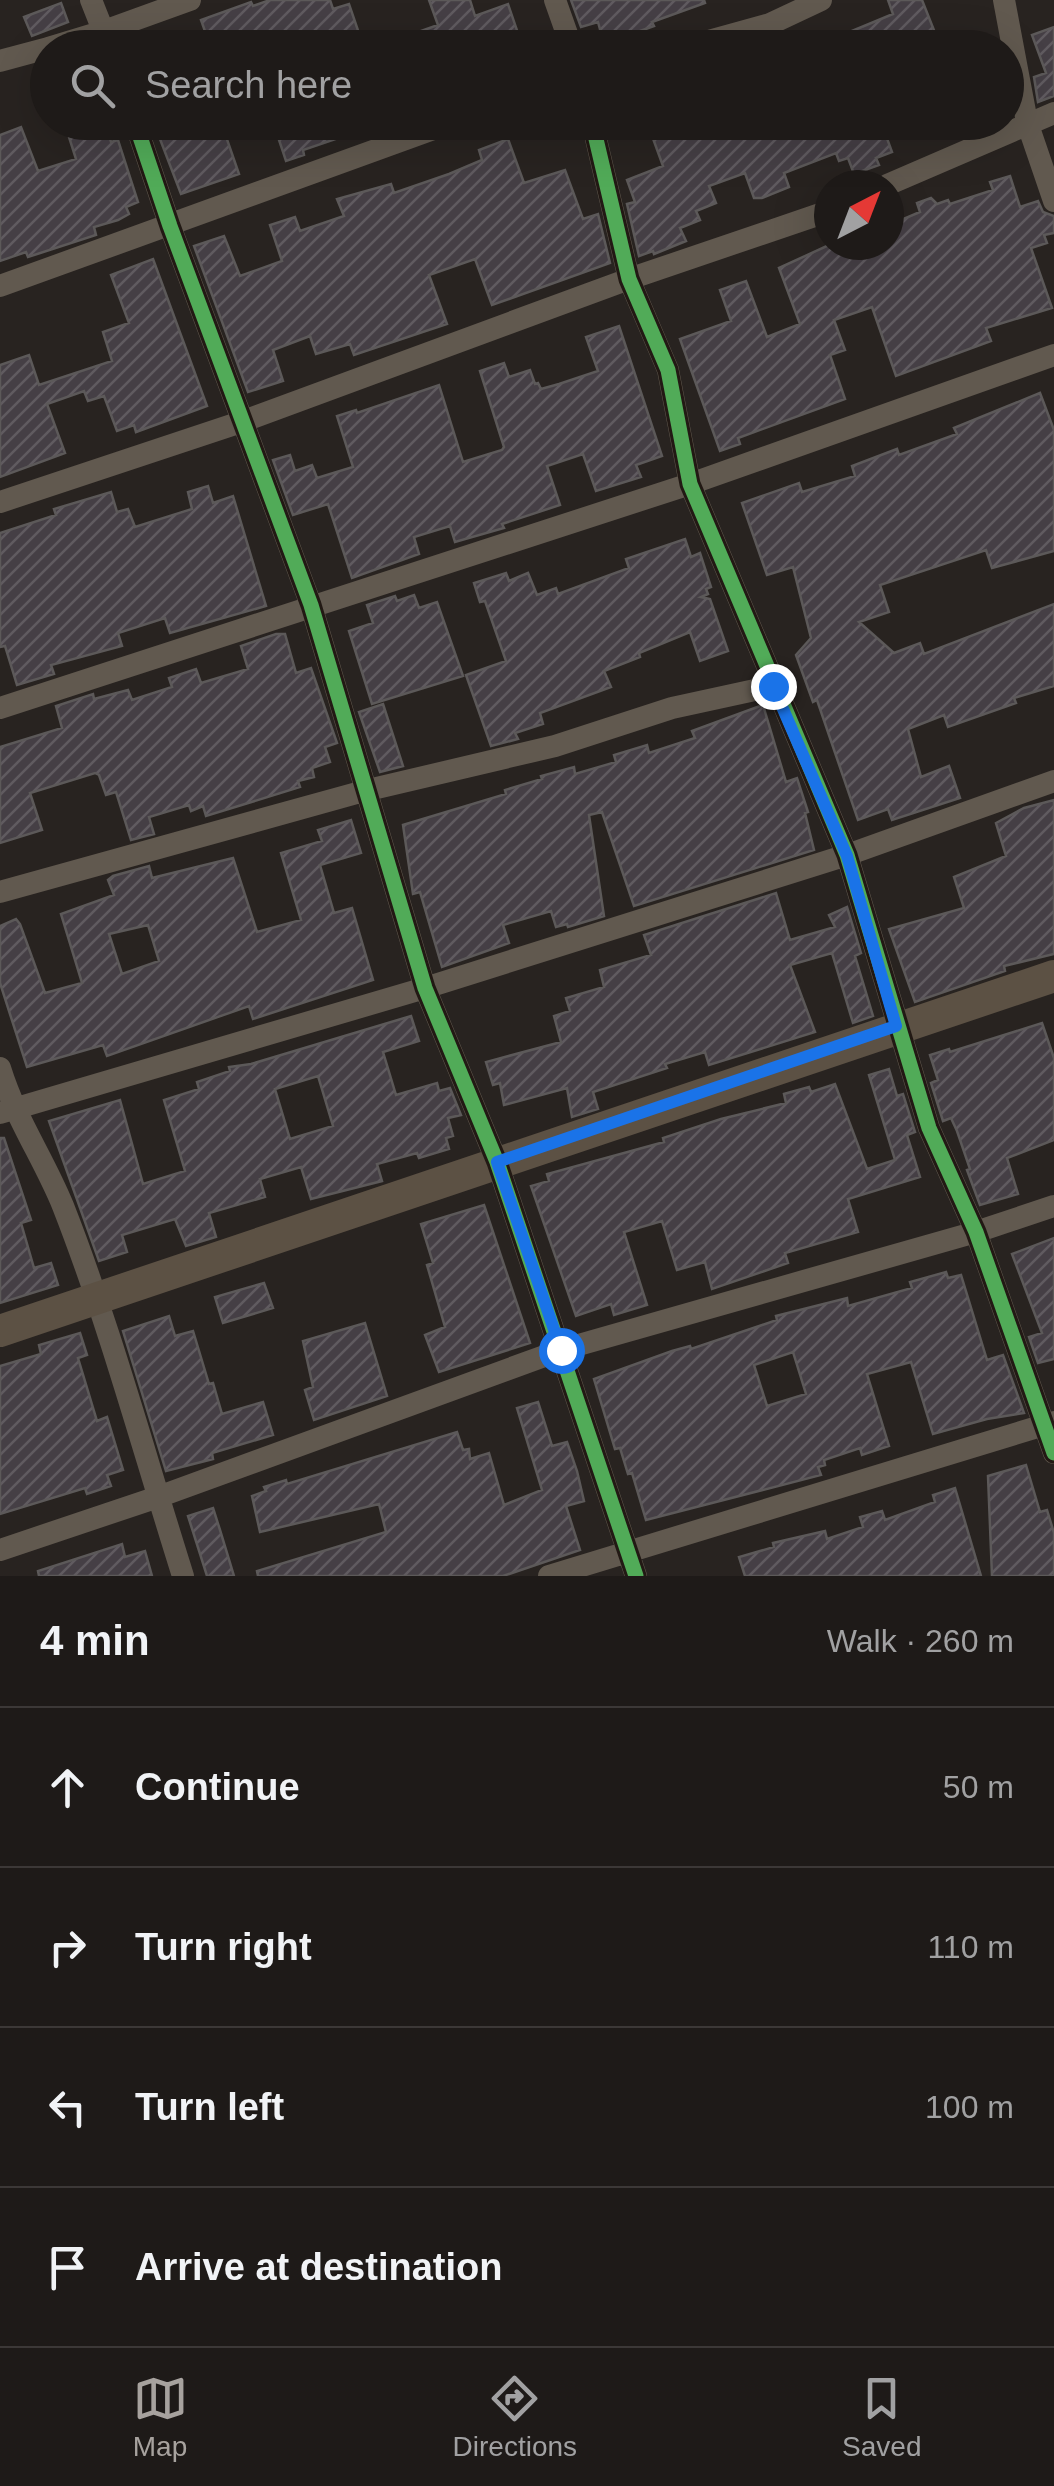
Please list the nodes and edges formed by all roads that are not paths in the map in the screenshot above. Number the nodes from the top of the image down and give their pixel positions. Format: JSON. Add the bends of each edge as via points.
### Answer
{"nodes":[{"id":1,"x":91,"y":0,"type":"edge"},
{"id":2,"x":190,"y":0,"type":"edge"},
{"id":3,"x":554,"y":0,"type":"edge"},
{"id":4,"x":821,"y":0,"type":"edge"},
{"id":5,"x":1004,"y":0,"type":"edge"},
{"id":6,"x":103,"y":30,"type":"edge"},
{"id":7,"x":126,"y":30,"type":"edge"},
{"id":8,"x":565,"y":30,"type":"edge"},
{"id":9,"x":748,"y":30,"type":"edge"},
{"id":10,"x":1010,"y":30,"type":"edge"},
{"id":11,"x":30,"y":53,"type":"edge"},
{"id":12,"x":0,"y":61,"type":"edge"},
{"id":13,"x":1024,"y":106,"type":"edge"},
{"id":14,"x":1054,"y":113,"type":"edge"},
{"id":15,"x":1027,"y":122,"type":"junction"},
{"id":16,"x":1024,"y":123,"type":"edge"},
{"id":17,"x":141,"y":140,"type":"edge"},
{"id":18,"x":404,"y":140,"type":"edge"},
{"id":19,"x":596,"y":140,"type":"edge"},
{"id":20,"x":987,"y":140,"type":"edge"},
{"id":21,"x":904,"y":178,"type":"edge"},
{"id":22,"x":1054,"y":201,"type":"edge"},
{"id":23,"x":814,"y":216,"type":"edge"},
{"id":24,"x":170,"y":226,"type":"junction"},
{"id":25,"x":629,"y":279,"type":"junction"},
{"id":26,"x":0,"y":286,"type":"edge"},
{"id":27,"x":1054,"y":356,"type":"edge"},
{"id":28,"x":241,"y":422,"type":"junction"},
{"id":29,"x":690,"y":484,"type":"junction"},
{"id":30,"x":0,"y":502,"type":"edge"},
{"id":31,"x":311,"y":605,"type":"junction"},
{"id":32,"x":773,"y":686,"type":"junction"},
{"id":33,"x":0,"y":708,"type":"edge"},
{"id":34,"x":1054,"y":781,"type":"edge"},
{"id":35,"x":364,"y":790,"type":"junction"},
{"id":36,"x":847,"y":856,"type":"junction"},
{"id":37,"x":0,"y":892,"type":"edge"},
{"id":38,"x":1054,"y":976,"type":"edge"},
{"id":39,"x":426,"y":988,"type":"junction"},
{"id":40,"x":896,"y":1026,"type":"junction"},
{"id":41,"x":0,"y":1068,"type":"edge"},
{"id":42,"x":6,"y":1110,"type":"edge"},
{"id":43,"x":497,"y":1162,"type":"junction"},
{"id":44,"x":1054,"y":1206,"type":"edge"},
{"id":45,"x":976,"y":1232,"type":"junction"},
{"id":46,"x":95,"y":1297,"type":"junction"},
{"id":47,"x":0,"y":1331,"type":"edge"},
{"id":48,"x":561,"y":1350,"type":"junction"},
{"id":49,"x":1049,"y":1423,"type":"edge"},
{"id":50,"x":1054,"y":1452,"type":"edge"},
{"id":51,"x":158,"y":1498,"type":"junction"},
{"id":52,"x":0,"y":1550,"type":"edge"},
{"id":53,"x":628,"y":1550,"type":"junction"},
{"id":54,"x":183,"y":1576,"type":"edge"},
{"id":55,"x":549,"y":1576,"type":"edge"},
{"id":56,"x":636,"y":1576,"type":"edge"}],
"edges":[{"from":1,"to":6,"type":"street"},
{"from":2,"to":7,"type":"street"},
{"from":3,"to":8,"type":"street"},
{"from":4,"to":9,"type":"street"},
{"from":5,"to":10,"type":"street"},
{"from":11,"to":12,"type":"street"},
{"from":13,"to":15,"type":"street"},
{"from":14,"to":15,"type":"street"},
{"from":15,"to":16,"type":"street"},
{"from":15,"to":22,"type":"street"},
{"from":17,"to":24,"type":"street"},
{"from":18,"to":24,"type":"street"},
{"from":19,"to":25,"type":"street"},
{"from":20,"to":21,"type":"street"},
{"from":23,"to":25,"type":"street"},
{"from":24,"to":26,"type":"street"},
{"from":24,"to":28,"type":"street"},
{"from":25,"to":28,"type":"street"},
{"from":25,"to":29,"type":"street","via":[[668,370]]},
{"from":27,"to":29,"type":"street"},
{"from":28,"to":30,"type":"street"},
{"from":28,"to":31,"type":"street"},
{"from":29,"to":31,"type":"street"},
{"from":29,"to":32,"type":"street"},
{"from":31,"to":33,"type":"street"},
{"from":31,"to":35,"type":"street"},
{"from":32,"to":35,"type":"street"},
{"from":32,"to":36,"type":"street"},
{"from":34,"to":36,"type":"street"},
{"from":35,"to":37,"type":"street"},
{"from":35,"to":39,"type":"street"},
{"from":36,"to":39,"type":"street"},
{"from":36,"to":40,"type":"street"},
{"from":38,"to":40,"type":"street"},
{"from":39,"to":42,"type":"street"},
{"from":39,"to":43,"type":"street"},
{"from":40,"to":43,"type":"street"},
{"from":40,"to":45,"type":"street","via":[[929,1128]]},
{"from":41,"to":42,"type":"street"},
{"from":42,"to":46,"type":"street","via":[[62,1202]]},
{"from":43,"to":46,"type":"street"},
{"from":43,"to":48,"type":"street"},
{"from":44,"to":45,"type":"street"},
{"from":45,"to":48,"type":"street"},
{"from":45,"to":49,"type":"street"},
{"from":46,"to":47,"type":"street"},
{"from":46,"to":51,"type":"street"},
{"from":48,"to":51,"type":"street"},
{"from":48,"to":53,"type":"street"},
{"from":49,"to":50,"type":"street"},
{"from":49,"to":53,"type":"street"},
{"from":51,"to":52,"type":"street"},
{"from":51,"to":54,"type":"street"},
{"from":53,"to":55,"type":"street"},
{"from":53,"to":56,"type":"street"}]}
